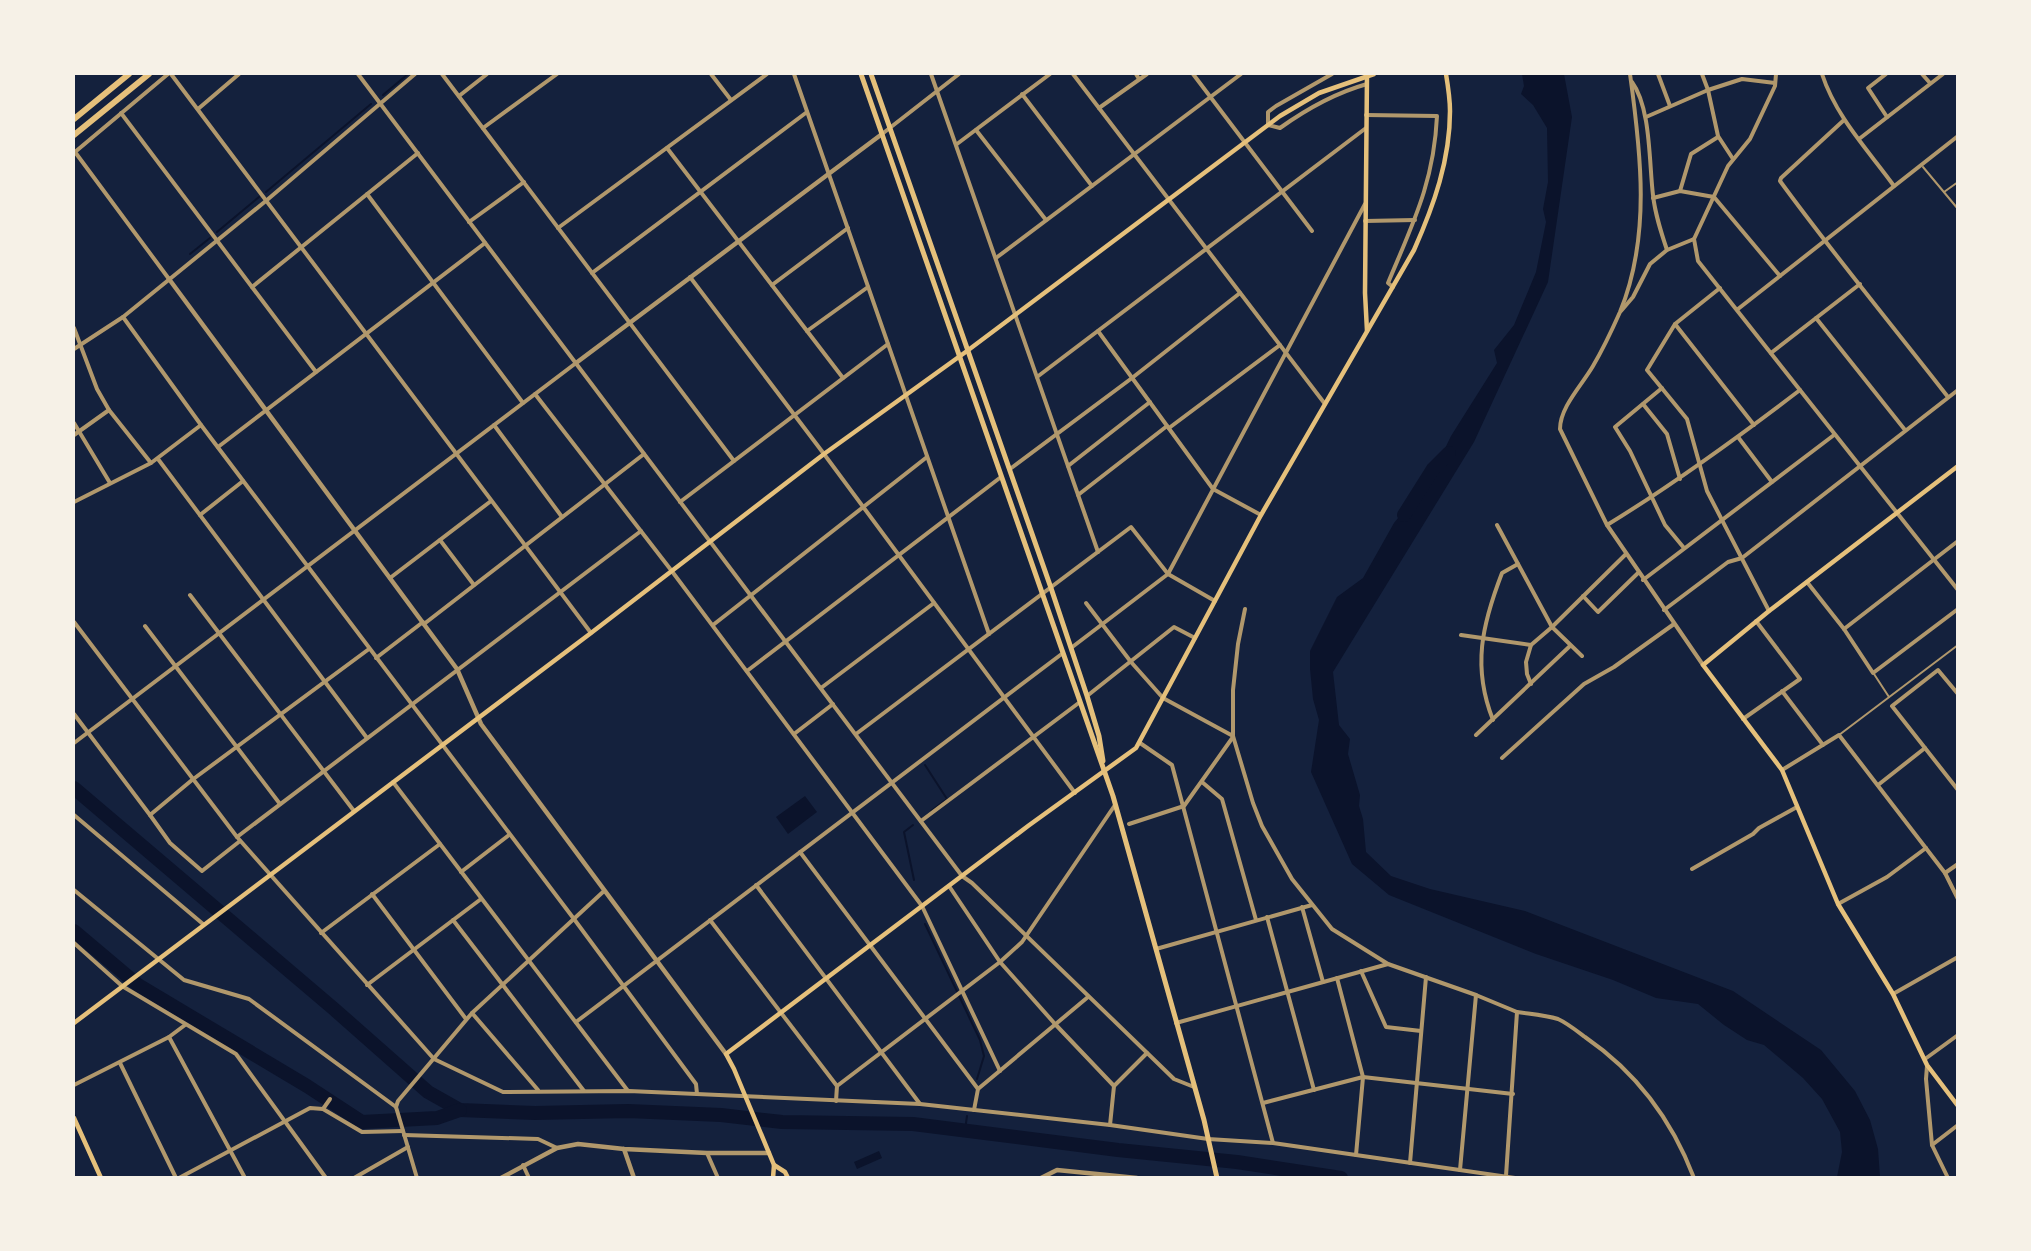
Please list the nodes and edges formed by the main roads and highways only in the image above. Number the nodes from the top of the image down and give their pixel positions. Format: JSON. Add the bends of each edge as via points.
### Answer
{"nodes":[{"id":1,"x":129,"y":74,"type":"edge"},
{"id":2,"x":149,"y":74,"type":"edge"},
{"id":3,"x":861,"y":74,"type":"edge"},
{"id":4,"x":871,"y":74,"type":"edge"},
{"id":5,"x":1367,"y":74,"type":"edge"},
{"id":6,"x":1374,"y":74,"type":"edge"},
{"id":7,"x":1446,"y":74,"type":"edge"},
{"id":8,"x":74,"y":119,"type":"edge"},
{"id":9,"x":74,"y":135,"type":"edge"},
{"id":10,"x":1368,"y":331,"type":"junction"},
{"id":11,"x":967,"y":351,"type":"junction"},
{"id":12,"x":960,"y":356,"type":"junction"},
{"id":13,"x":1958,"y":466,"type":"edge"},
{"id":14,"x":1105,"y":771,"type":"junction"},
{"id":15,"x":74,"y":1023,"type":"edge"},
{"id":16,"x":1958,"y":1106,"type":"edge"},
{"id":17,"x":74,"y":1122,"type":"edge"},
{"id":18,"x":774,"y":1165,"type":"junction"},
{"id":19,"x":1216,"y":1175,"type":"edge"},
{"id":20,"x":101,"y":1178,"type":"edge"},
{"id":21,"x":773,"y":1178,"type":"edge"},
{"id":22,"x":788,"y":1178,"type":"edge"}],
"edges":[{"from":1,"to":8,"type":"highway"},
{"from":2,"to":9,"type":"highway"},
{"from":3,"to":12,"type":"main road"},
{"from":4,"to":11,"type":"main road"},
{"from":5,"to":10,"type":"main road"},
{"from":6,"to":11,"type":"main road","via":[[1319,93],[1268,125]]},
{"from":7,"to":10,"type":"main road","via":[[1450,109],[1442,175],[1414,250]]},
{"from":10,"to":14,"type":"main road","via":[[1261,515],[1140,743]]},
{"from":11,"to":12,"type":"main road"},
{"from":11,"to":14,"type":"main road","via":[[1088,696]]},
{"from":12,"to":14,"type":"main road"},
{"from":12,"to":15,"type":"main road"},
{"from":13,"to":16,"type":"main road","via":[[1703,664],[1782,771],[1838,903],[1893,994],[1924,1059]]},
{"from":14,"to":18,"type":"main road","via":[[726,1054]]},
{"from":14,"to":19,"type":"main road"},
{"from":17,"to":20,"type":"main road"},
{"from":18,"to":21,"type":"main road"},
{"from":18,"to":22,"type":"main road"}]}
